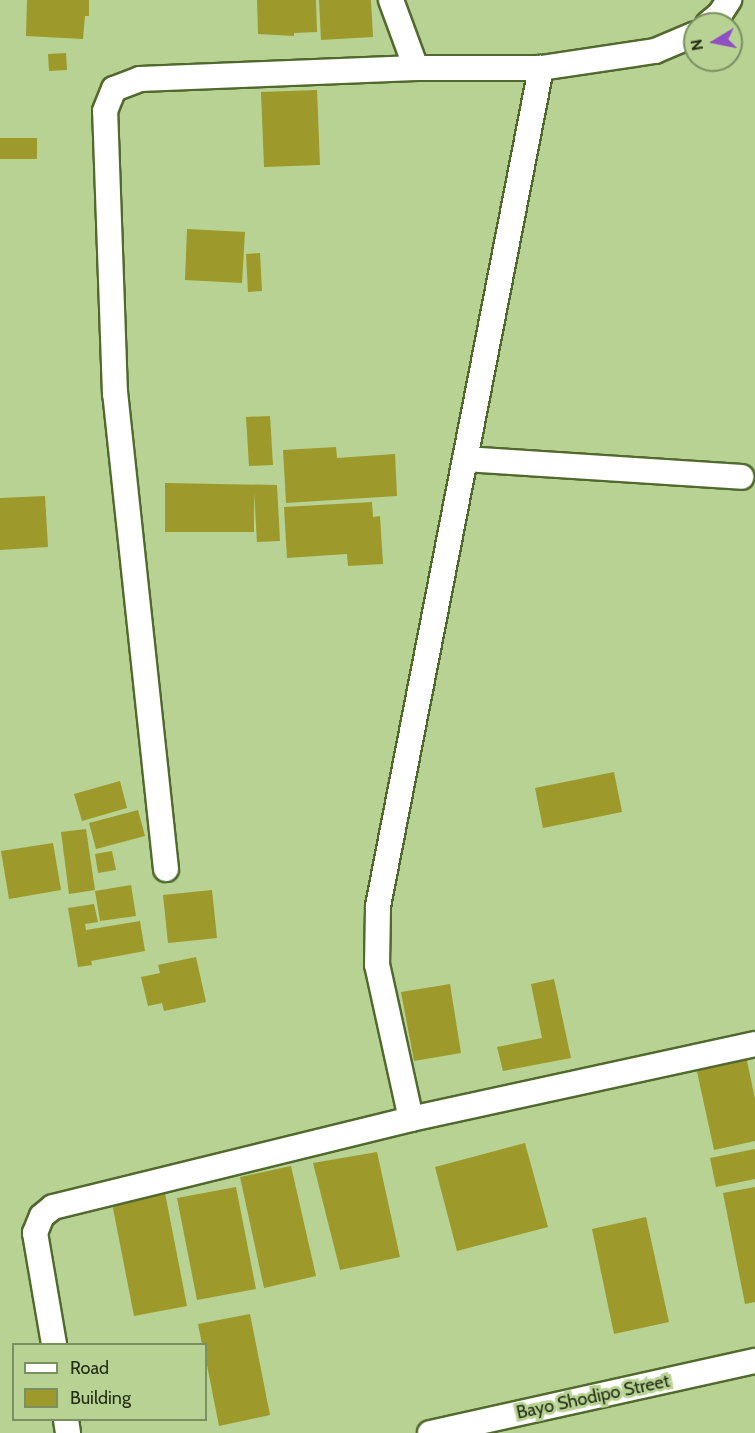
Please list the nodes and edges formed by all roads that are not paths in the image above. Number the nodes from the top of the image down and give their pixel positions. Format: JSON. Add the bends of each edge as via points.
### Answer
{"nodes":[{"id":1,"x":391,"y":0,"type":"edge"},
{"id":2,"x":683,"y":39,"type":"edge"},
{"id":3,"x":416,"y":68,"type":"junction"},
{"id":4,"x":541,"y":68,"type":"junction"},
{"id":5,"x":465,"y":459,"type":"junction"},
{"id":6,"x":741,"y":477,"type":"dead end"},
{"id":7,"x":166,"y":869,"type":"dead end"},
{"id":8,"x":755,"y":1044,"type":"edge"},
{"id":9,"x":411,"y":1119,"type":"junction"},
{"id":10,"x":54,"y":1343,"type":"edge"},
{"id":11,"x":755,"y":1361,"type":"edge"},
{"id":12,"x":430,"y":1433,"type":"edge"}],
"edges":[{"from":1,"to":3,"type":"street"},
{"from":2,"to":4,"type":"street","via":[[655,51]]},
{"from":3,"to":4,"type":"street"},
{"from":3,"to":7,"type":"street","via":[[140,79],[114,89],[105,111],[115,394]]},
{"from":4,"to":5,"type":"street"},
{"from":5,"to":6,"type":"street"},
{"from":5,"to":9,"type":"street","via":[[378,906],[377,965]]},
{"from":8,"to":9,"type":"street"},
{"from":9,"to":10,"type":"street","via":[[53,1207],[42,1216],[35,1233]]},
{"from":11,"to":12,"type":"street","name":"Bayo Shodipo Street"}]}
